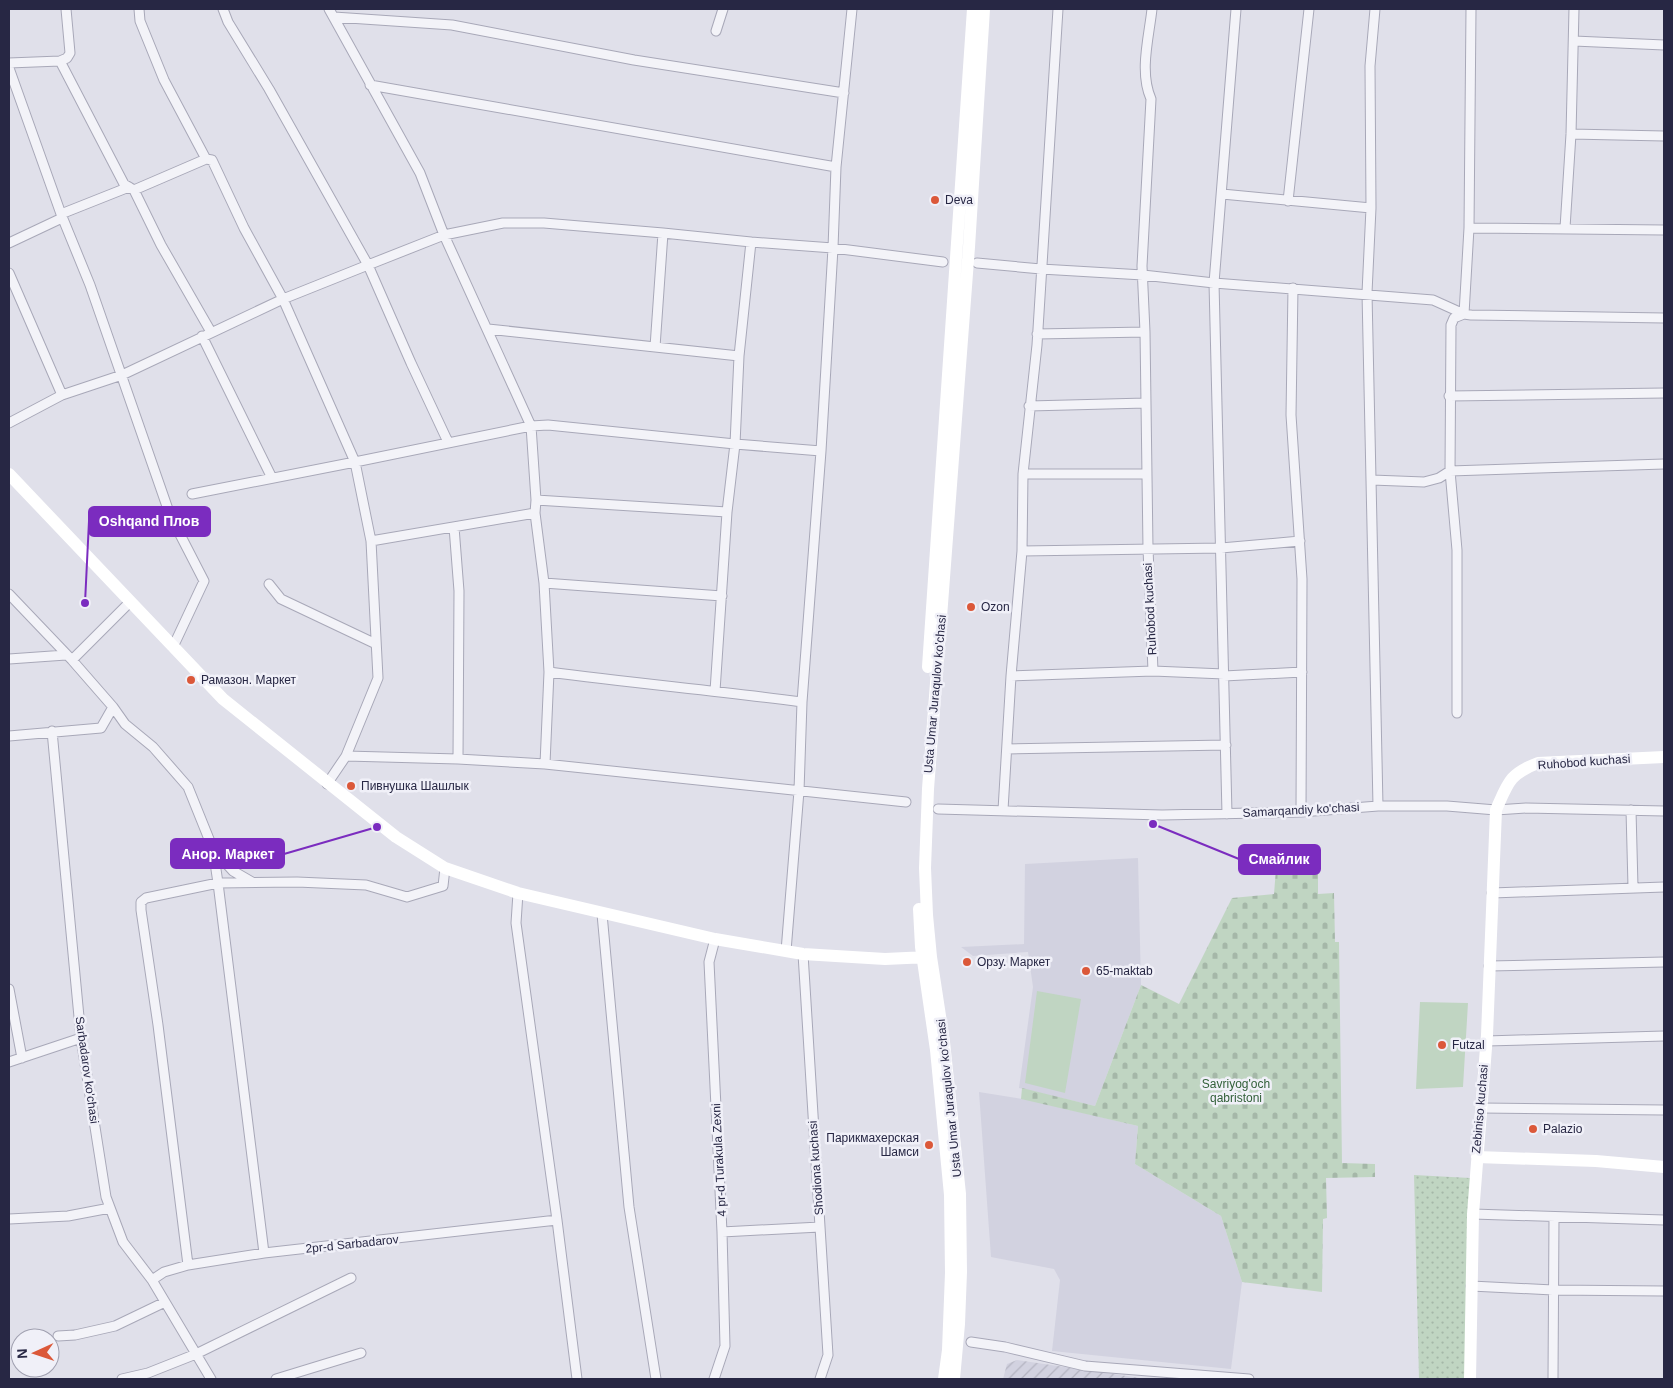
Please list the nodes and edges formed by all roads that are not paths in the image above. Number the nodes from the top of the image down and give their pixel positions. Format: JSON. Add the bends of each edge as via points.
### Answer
{"nodes":[{"id":1,"x":66,"y":9,"type":"edge"},
{"id":2,"x":139,"y":9,"type":"edge"},
{"id":3,"x":223,"y":9,"type":"edge"},
{"id":4,"x":329,"y":9,"type":"edge"},
{"id":5,"x":723,"y":9,"type":"edge"},
{"id":6,"x":852,"y":9,"type":"edge"},
{"id":7,"x":972,"y":9,"type":"edge"},
{"id":8,"x":984,"y":9,"type":"edge"},
{"id":9,"x":1058,"y":9,"type":"edge"},
{"id":10,"x":1152,"y":9,"type":"edge"},
{"id":11,"x":1236,"y":9,"type":"edge"},
{"id":12,"x":1309,"y":9,"type":"edge"},
{"id":13,"x":1375,"y":9,"type":"edge"},
{"id":14,"x":1471,"y":9,"type":"edge"},
{"id":15,"x":1574,"y":9,"type":"edge"},
{"id":16,"x":334,"y":17,"type":"junction"},
{"id":17,"x":716,"y":32,"type":"dead end"},
{"id":18,"x":1574,"y":41,"type":"junction"},
{"id":19,"x":1664,"y":44,"type":"edge"},
{"id":20,"x":60,"y":61,"type":"junction"},
{"id":21,"x":9,"y":63,"type":"edge"},
{"id":22,"x":9,"y":68,"type":"edge"},
{"id":23,"x":370,"y":85,"type":"junction"},
{"id":24,"x":844,"y":94,"type":"junction"},
{"id":25,"x":1571,"y":134,"type":"junction"},
{"id":26,"x":1664,"y":136,"type":"edge"},
{"id":27,"x":206,"y":159,"type":"junction"},
{"id":28,"x":836,"y":167,"type":"junction"},
{"id":29,"x":132,"y":188,"type":"junction"},
{"id":30,"x":1222,"y":194,"type":"junction"},
{"id":31,"x":1288,"y":201,"type":"junction"},
{"id":32,"x":1371,"y":208,"type":"junction"},
{"id":33,"x":62,"y":216,"type":"junction"},
{"id":34,"x":1469,"y":228,"type":"junction"},
{"id":35,"x":1565,"y":228,"type":"junction"},
{"id":36,"x":1664,"y":230,"type":"edge"},
{"id":37,"x":663,"y":233,"type":"junction"},
{"id":38,"x":444,"y":235,"type":"junction"},
{"id":39,"x":751,"y":242,"type":"junction"},
{"id":40,"x":9,"y":243,"type":"edge"},
{"id":41,"x":833,"y":248,"type":"junction"},
{"id":42,"x":943,"y":262,"type":"dead end"},
{"id":43,"x":977,"y":263,"type":"dead end"},
{"id":44,"x":368,"y":264,"type":"junction"},
{"id":45,"x":1041,"y":269,"type":"junction"},
{"id":46,"x":9,"y":273,"type":"edge"},
{"id":47,"x":1143,"y":274,"type":"junction"},
{"id":48,"x":1214,"y":283,"type":"junction"},
{"id":49,"x":1293,"y":288,"type":"junction"},
{"id":50,"x":1367,"y":294,"type":"junction"},
{"id":51,"x":283,"y":299,"type":"junction"},
{"id":52,"x":1464,"y":314,"type":"junction"},
{"id":53,"x":1664,"y":318,"type":"edge"},
{"id":54,"x":488,"y":330,"type":"junction"},
{"id":55,"x":1146,"y":332,"type":"junction"},
{"id":56,"x":207,"y":334,"type":"junction"},
{"id":57,"x":1037,"y":334,"type":"junction"},
{"id":58,"x":655,"y":346,"type":"junction"},
{"id":59,"x":739,"y":356,"type":"junction"},
{"id":60,"x":122,"y":374,"type":"junction"},
{"id":61,"x":1664,"y":393,"type":"edge"},
{"id":62,"x":62,"y":394,"type":"junction"},
{"id":63,"x":1449,"y":396,"type":"junction"},
{"id":64,"x":1146,"y":403,"type":"junction"},
{"id":65,"x":1029,"y":406,"type":"junction"},
{"id":66,"x":9,"y":423,"type":"edge"},
{"id":67,"x":531,"y":426,"type":"junction"},
{"id":68,"x":448,"y":442,"type":"junction"},
{"id":69,"x":735,"y":444,"type":"junction"},
{"id":70,"x":821,"y":451,"type":"junction"},
{"id":71,"x":355,"y":462,"type":"junction"},
{"id":72,"x":1664,"y":464,"type":"edge"},
{"id":73,"x":1450,"y":471,"type":"junction"},
{"id":74,"x":9,"y":474,"type":"edge"},
{"id":75,"x":1023,"y":474,"type":"junction"},
{"id":76,"x":1146,"y":474,"type":"junction"},
{"id":77,"x":272,"y":478,"type":"junction"},
{"id":78,"x":1372,"y":480,"type":"junction"},
{"id":79,"x":192,"y":494,"type":"dead end"},
{"id":80,"x":536,"y":500,"type":"junction"},
{"id":81,"x":727,"y":512,"type":"junction"},
{"id":82,"x":535,"y":513,"type":"junction"},
{"id":83,"x":454,"y":528,"type":"junction"},
{"id":84,"x":371,"y":541,"type":"junction"},
{"id":85,"x":1300,"y":541,"type":"junction"},
{"id":86,"x":1148,"y":548,"type":"junction"},
{"id":87,"x":1221,"y":548,"type":"junction"},
{"id":88,"x":1022,"y":551,"type":"junction"},
{"id":89,"x":544,"y":583,"type":"junction"},
{"id":90,"x":269,"y":584,"type":"dead end"},
{"id":91,"x":9,"y":594,"type":"edge"},
{"id":92,"x":722,"y":596,"type":"junction"},
{"id":93,"x":130,"y":602,"type":"junction"},
{"id":94,"x":376,"y":644,"type":"junction"},
{"id":95,"x":173,"y":647,"type":"junction"},
{"id":96,"x":69,"y":657,"type":"junction"},
{"id":97,"x":9,"y":659,"type":"edge"},
{"id":98,"x":1153,"y":671,"type":"junction"},
{"id":99,"x":548,"y":672,"type":"junction"},
{"id":100,"x":1302,"y":672,"type":"junction"},
{"id":101,"x":1224,"y":675,"type":"junction"},
{"id":102,"x":1011,"y":676,"type":"junction"},
{"id":103,"x":715,"y":691,"type":"junction"},
{"id":104,"x":802,"y":702,"type":"junction"},
{"id":105,"x":113,"y":707,"type":"junction"},
{"id":106,"x":1457,"y":713,"type":"dead end"},
{"id":107,"x":52,"y":731,"type":"junction"},
{"id":108,"x":9,"y":736,"type":"edge"},
{"id":109,"x":1226,"y":745,"type":"junction"},
{"id":110,"x":1007,"y":749,"type":"junction"},
{"id":111,"x":346,"y":756,"type":"junction"},
{"id":112,"x":1664,"y":757,"type":"edge"},
{"id":113,"x":458,"y":759,"type":"junction"},
{"id":114,"x":545,"y":764,"type":"junction"},
{"id":115,"x":1508,"y":781,"type":"joint"},
{"id":116,"x":327,"y":784,"type":"junction"},
{"id":117,"x":799,"y":791,"type":"junction"},
{"id":118,"x":906,"y":802,"type":"dead end"},
{"id":119,"x":1378,"y":806,"type":"junction"},
{"id":120,"x":938,"y":809,"type":"dead end"},
{"id":121,"x":1003,"y":810,"type":"junction"},
{"id":122,"x":1496,"y":810,"type":"junction"},
{"id":123,"x":1631,"y":810,"type":"junction"},
{"id":124,"x":1664,"y":810,"type":"edge"},
{"id":125,"x":1301,"y":812,"type":"junction"},
{"id":126,"x":1227,"y":814,"type":"junction"},
{"id":127,"x":213,"y":849,"type":"junction"},
{"id":128,"x":445,"y":868,"type":"junction"},
{"id":129,"x":252,"y":882,"type":"junction"},
{"id":130,"x":218,"y":883,"type":"junction"},
{"id":131,"x":1633,"y":887,"type":"junction"},
{"id":132,"x":1664,"y":887,"type":"edge"},
{"id":133,"x":518,"y":893,"type":"junction"},
{"id":134,"x":1492,"y":893,"type":"junction"},
{"id":135,"x":602,"y":914,"type":"junction"},
{"id":136,"x":715,"y":939,"type":"junction"},
{"id":137,"x":786,"y":951,"type":"junction"},
{"id":138,"x":803,"y":954,"type":"junction"},
{"id":139,"x":927,"y":957,"type":"junction"},
{"id":140,"x":1664,"y":962,"type":"edge"},
{"id":141,"x":1489,"y":966,"type":"junction"},
{"id":142,"x":9,"y":990,"type":"edge"},
{"id":143,"x":1664,"y":1036,"type":"edge"},
{"id":144,"x":81,"y":1038,"type":"junction"},
{"id":145,"x":1486,"y":1041,"type":"junction"},
{"id":146,"x":22,"y":1058,"type":"junction"},
{"id":147,"x":9,"y":1062,"type":"edge"},
{"id":148,"x":1481,"y":1108,"type":"junction"},
{"id":149,"x":1664,"y":1110,"type":"edge"},
{"id":150,"x":1476,"y":1157,"type":"junction"},
{"id":151,"x":1664,"y":1167,"type":"edge"},
{"id":152,"x":110,"y":1208,"type":"junction"},
{"id":153,"x":1473,"y":1214,"type":"junction"},
{"id":154,"x":1554,"y":1217,"type":"junction"},
{"id":155,"x":9,"y":1219,"type":"edge"},
{"id":156,"x":557,"y":1220,"type":"junction"},
{"id":157,"x":1664,"y":1220,"type":"edge"},
{"id":158,"x":820,"y":1227,"type":"junction"},
{"id":159,"x":722,"y":1232,"type":"junction"},
{"id":160,"x":264,"y":1253,"type":"junction"},
{"id":161,"x":188,"y":1266,"type":"junction"},
{"id":162,"x":352,"y":1278,"type":"dead end"},
{"id":163,"x":152,"y":1280,"type":"junction"},
{"id":164,"x":1471,"y":1286,"type":"junction"},
{"id":165,"x":1553,"y":1290,"type":"junction"},
{"id":166,"x":1664,"y":1291,"type":"edge"},
{"id":167,"x":165,"y":1302,"type":"junction"},
{"id":168,"x":60,"y":1336,"type":"edge"},
{"id":169,"x":971,"y":1342,"type":"dead end"},
{"id":170,"x":361,"y":1353,"type":"dead end"},
{"id":171,"x":196,"y":1354,"type":"junction"},
{"id":172,"x":122,"y":1379,"type":"edge"},
{"id":173,"x":211,"y":1379,"type":"edge"},
{"id":174,"x":276,"y":1379,"type":"edge"},
{"id":175,"x":577,"y":1379,"type":"edge"},
{"id":176,"x":656,"y":1379,"type":"edge"},
{"id":177,"x":714,"y":1379,"type":"edge"},
{"id":178,"x":820,"y":1379,"type":"edge"},
{"id":179,"x":944,"y":1379,"type":"edge"},
{"id":180,"x":954,"y":1379,"type":"edge"},
{"id":181,"x":1249,"y":1379,"type":"edge"},
{"id":182,"x":1470,"y":1379,"type":"edge"},
{"id":183,"x":1552,"y":1379,"type":"edge"}],
"edges":[{"from":1,"to":20,"type":"street","via":[[70,53]]},
{"from":2,"to":27,"type":"street","via":[[140,21],[164,80]]},
{"from":3,"to":44,"type":"street"},
{"from":4,"to":16,"type":"street"},
{"from":5,"to":17,"type":"street"},
{"from":6,"to":24,"type":"street"},
{"from":7,"to":139,"type":"main road","name":"Usta Umar Juraqulov ko'chasi","via":[[919,793],[918,876]]},
{"from":8,"to":139,"type":"main road","name":"Usta Umar Juraqulov ko'chasi","via":[[928,789],[925,868]]},
{"from":9,"to":45,"type":"street"},
{"from":10,"to":47,"type":"street","name":"Ruhobod kuchasi","via":[[1146,59],[1147,89],[1151,99]]},
{"from":11,"to":30,"type":"street"},
{"from":12,"to":31,"type":"street"},
{"from":13,"to":32,"type":"street","via":[[1370,66]]},
{"from":14,"to":34,"type":"street"},
{"from":15,"to":18,"type":"street"},
{"from":16,"to":23,"type":"street"},
{"from":16,"to":24,"type":"street","via":[[452,25],[634,60]]},
{"from":18,"to":19,"type":"street"},
{"from":18,"to":25,"type":"street"},
{"from":20,"to":21,"type":"street"},
{"from":20,"to":29,"type":"street","via":[[124,184]]},
{"from":22,"to":33,"type":"street"},
{"from":23,"to":28,"type":"street"},
{"from":23,"to":38,"type":"street","via":[[420,173]]},
{"from":24,"to":28,"type":"street"},
{"from":25,"to":26,"type":"street"},
{"from":25,"to":35,"type":"street"},
{"from":27,"to":29,"type":"street"},
{"from":27,"to":51,"type":"street","via":[[212,160]]},
{"from":28,"to":41,"type":"street"},
{"from":29,"to":33,"type":"street"},
{"from":29,"to":56,"type":"street"},
{"from":30,"to":31,"type":"street"},
{"from":30,"to":48,"type":"street"},
{"from":31,"to":32,"type":"street"},
{"from":32,"to":50,"type":"street"},
{"from":33,"to":40,"type":"street"},
{"from":33,"to":60,"type":"street"},
{"from":34,"to":35,"type":"street"},
{"from":34,"to":52,"type":"street"},
{"from":35,"to":36,"type":"street"},
{"from":37,"to":38,"type":"street","via":[[544,223],[503,223]]},
{"from":37,"to":39,"type":"street"},
{"from":37,"to":58,"type":"street"},
{"from":38,"to":44,"type":"street"},
{"from":38,"to":54,"type":"street"},
{"from":39,"to":41,"type":"street"},
{"from":39,"to":59,"type":"street"},
{"from":41,"to":42,"type":"street"},
{"from":41,"to":70,"type":"street"},
{"from":43,"to":45,"type":"street"},
{"from":44,"to":51,"type":"street"},
{"from":44,"to":68,"type":"street"},
{"from":45,"to":47,"type":"street"},
{"from":45,"to":57,"type":"street"},
{"from":46,"to":62,"type":"street"},
{"from":47,"to":48,"type":"street"},
{"from":47,"to":55,"type":"street","name":"Ruhobod kuchasi"},
{"from":48,"to":49,"type":"street"},
{"from":48,"to":87,"type":"street"},
{"from":49,"to":50,"type":"street"},
{"from":49,"to":85,"type":"street","via":[[1291,415]]},
{"from":50,"to":52,"type":"street","via":[[1433,300]]},
{"from":50,"to":78,"type":"street"},
{"from":51,"to":56,"type":"street"},
{"from":51,"to":71,"type":"street"},
{"from":52,"to":53,"type":"street"},
{"from":52,"to":63,"type":"street","via":[[1454,318],[1451,325]]},
{"from":54,"to":58,"type":"street"},
{"from":54,"to":67,"type":"street"},
{"from":55,"to":57,"type":"street"},
{"from":55,"to":64,"type":"street","name":"Ruhobod kuchasi"},
{"from":56,"to":60,"type":"street"},
{"from":56,"to":77,"type":"street"},
{"from":57,"to":65,"type":"street"},
{"from":58,"to":59,"type":"street"},
{"from":59,"to":69,"type":"street"},
{"from":60,"to":62,"type":"street"},
{"from":60,"to":95,"type":"street","via":[[170,515],[204,581]]},
{"from":61,"to":63,"type":"street"},
{"from":62,"to":66,"type":"street"},
{"from":63,"to":73,"type":"street"},
{"from":64,"to":65,"type":"street"},
{"from":64,"to":76,"type":"street","name":"Ruhobod kuchasi"},
{"from":65,"to":75,"type":"street"},
{"from":67,"to":68,"type":"street"},
{"from":67,"to":69,"type":"street"},
{"from":67,"to":80,"type":"street"},
{"from":68,"to":71,"type":"street"},
{"from":69,"to":70,"type":"street"},
{"from":69,"to":81,"type":"street"},
{"from":70,"to":104,"type":"street"},
{"from":71,"to":77,"type":"street"},
{"from":71,"to":84,"type":"street"},
{"from":72,"to":73,"type":"street"},
{"from":73,"to":78,"type":"street","via":[[1424,482]]},
{"from":73,"to":106,"type":"street","via":[[1457,550]]},
{"from":74,"to":93,"type":"main road"},
{"from":75,"to":76,"type":"street"},
{"from":75,"to":88,"type":"street"},
{"from":76,"to":86,"type":"street","name":"Ruhobod kuchasi"},
{"from":77,"to":79,"type":"street"},
{"from":78,"to":119,"type":"street"},
{"from":80,"to":81,"type":"street"},
{"from":80,"to":82,"type":"street"},
{"from":81,"to":92,"type":"street"},
{"from":82,"to":83,"type":"street"},
{"from":82,"to":89,"type":"street"},
{"from":83,"to":84,"type":"street"},
{"from":83,"to":113,"type":"street","via":[[459,591]]},
{"from":84,"to":94,"type":"street"},
{"from":85,"to":87,"type":"street"},
{"from":85,"to":100,"type":"street"},
{"from":86,"to":87,"type":"street"},
{"from":86,"to":88,"type":"street"},
{"from":86,"to":98,"type":"street","name":"Ruhobod kuchasi"},
{"from":87,"to":101,"type":"street"},
{"from":88,"to":102,"type":"street"},
{"from":89,"to":92,"type":"street"},
{"from":89,"to":99,"type":"street"},
{"from":90,"to":94,"type":"street","via":[[281,599]]},
{"from":91,"to":96,"type":"street"},
{"from":92,"to":103,"type":"street"},
{"from":93,"to":95,"type":"main road"},
{"from":93,"to":96,"type":"street"},
{"from":94,"to":111,"type":"street","via":[[378,678]]},
{"from":95,"to":116,"type":"main road","via":[[223,699]]},
{"from":96,"to":97,"type":"street"},
{"from":96,"to":105,"type":"street"},
{"from":98,"to":101,"type":"street"},
{"from":98,"to":102,"type":"street"},
{"from":99,"to":103,"type":"street"},
{"from":99,"to":114,"type":"street"},
{"from":100,"to":101,"type":"street"},
{"from":100,"to":125,"type":"street"},
{"from":101,"to":109,"type":"street"},
{"from":102,"to":110,"type":"street"},
{"from":103,"to":104,"type":"street"},
{"from":104,"to":117,"type":"street"},
{"from":105,"to":107,"type":"street","via":[[101,728]]},
{"from":105,"to":127,"type":"street","via":[[125,724],[154,747],[188,788]]},
{"from":107,"to":108,"type":"street"},
{"from":107,"to":144,"type":"street","name":"Sarbadarov ko'chasi"},
{"from":109,"to":110,"type":"street"},
{"from":109,"to":126,"type":"street"},
{"from":110,"to":121,"type":"street"},
{"from":111,"to":113,"type":"street"},
{"from":111,"to":116,"type":"street"},
{"from":112,"to":115,"type":"main road","name":"Ruhobod kuchasi","via":[[1538,763],[1521,770]]},
{"from":113,"to":114,"type":"street"},
{"from":114,"to":117,"type":"street"},
{"from":115,"to":122,"type":"main road","name":"Zebiniso kuchasi"},
{"from":116,"to":128,"type":"main road","via":[[396,837]]},
{"from":117,"to":118,"type":"street"},
{"from":117,"to":137,"type":"street"},
{"from":119,"to":122,"type":"street","name":"Samarqandiy ko'chasi"},
{"from":119,"to":125,"type":"street","name":"Samarqandiy ko'chasi"},
{"from":120,"to":121,"type":"street","name":"Samarqandiy ko'chasi"},
{"from":121,"to":126,"type":"street","name":"Samarqandiy ko'chasi"},
{"from":122,"to":123,"type":"street","name":"Samarqandiy ko'chasi"},
{"from":122,"to":134,"type":"main road","name":"Zebiniso kuchasi"},
{"from":123,"to":124,"type":"street","name":"Samarqandiy ko'chasi"},
{"from":123,"to":131,"type":"street"},
{"from":125,"to":126,"type":"street","name":"Samarqandiy ko'chasi"},
{"from":127,"to":129,"type":"street","via":[[233,871]]},
{"from":127,"to":130,"type":"street"},
{"from":128,"to":129,"type":"street","via":[[443,886],[407,897],[366,885]]},
{"from":128,"to":133,"type":"main road"},
{"from":129,"to":130,"type":"street"},
{"from":130,"to":160,"type":"street"},
{"from":130,"to":161,"type":"street","via":[[146,898],[141,910]]},
{"from":131,"to":132,"type":"street"},
{"from":131,"to":134,"type":"street"},
{"from":133,"to":135,"type":"main road"},
{"from":133,"to":156,"type":"street","via":[[516,922]]},
{"from":134,"to":141,"type":"main road","name":"Zebiniso kuchasi"},
{"from":135,"to":136,"type":"main road"},
{"from":135,"to":176,"type":"street","via":[[629,1207]]},
{"from":136,"to":137,"type":"main road"},
{"from":136,"to":159,"type":"street","name":"4 pr-d Turakula Zexni","via":[[709,962]]},
{"from":137,"to":138,"type":"main road"},
{"from":138,"to":139,"type":"main road","via":[[885,959]]},
{"from":138,"to":158,"type":"street","name":"Shodiona kuchasi"},
{"from":139,"to":179,"type":"main road","name":"Usta Umar Juraqulov ko'chasi","via":[[950,1195],[951,1290]]},
{"from":139,"to":180,"type":"main road","name":"Usta Umar Juraqulov ko'chasi","via":[[944,1042],[960,1194],[960,1289]]},
{"from":140,"to":141,"type":"street"},
{"from":141,"to":145,"type":"main road","name":"Zebiniso kuchasi"},
{"from":142,"to":146,"type":"street"},
{"from":143,"to":145,"type":"street"},
{"from":144,"to":146,"type":"street"},
{"from":144,"to":152,"type":"street","name":"Sarbadarov ko'chasi"},
{"from":145,"to":148,"type":"main road","name":"Zebiniso kuchasi"},
{"from":146,"to":147,"type":"street"},
{"from":148,"to":149,"type":"street"},
{"from":148,"to":150,"type":"main road","name":"Zebiniso kuchasi"},
{"from":150,"to":151,"type":"main road"},
{"from":150,"to":153,"type":"main road","name":"Zebiniso kuchasi"},
{"from":152,"to":155,"type":"street","via":[[68,1216]]},
{"from":152,"to":163,"type":"street","name":"Sarbadarov ko'chasi","via":[[124,1242]]},
{"from":153,"to":154,"type":"street"},
{"from":153,"to":164,"type":"main road","name":"Zebiniso kuchasi"},
{"from":154,"to":157,"type":"street"},
{"from":154,"to":165,"type":"street"},
{"from":156,"to":160,"type":"street","name":"2pr-d Sarbadarov"},
{"from":156,"to":175,"type":"street"},
{"from":158,"to":159,"type":"street"},
{"from":158,"to":178,"type":"street","name":"Shodiona kuchasi","via":[[828,1355]]},
{"from":159,"to":177,"type":"street","name":"4 pr-d Turakula Zexni","via":[[725,1346]]},
{"from":160,"to":161,"type":"street","name":"2pr-d Sarbadarov"},
{"from":161,"to":163,"type":"street","name":"2pr-d Sarbadarov","via":[[164,1272]]},
{"from":162,"to":171,"type":"street"},
{"from":163,"to":167,"type":"street","name":"Sarbadarov ko'chasi"},
{"from":164,"to":165,"type":"street"},
{"from":164,"to":182,"type":"main road","name":"Zebiniso kuchasi"},
{"from":165,"to":166,"type":"street"},
{"from":165,"to":183,"type":"street"},
{"from":167,"to":168,"type":"street","via":[[115,1326]]},
{"from":167,"to":171,"type":"street","name":"Sarbadarov ko'chasi"},
{"from":169,"to":181,"type":"street","via":[[1085,1366]]},
{"from":170,"to":174,"type":"street"},
{"from":171,"to":172,"type":"street","via":[[148,1373]]},
{"from":171,"to":173,"type":"street","name":"Sarbadarov ko'chasi"}]}
